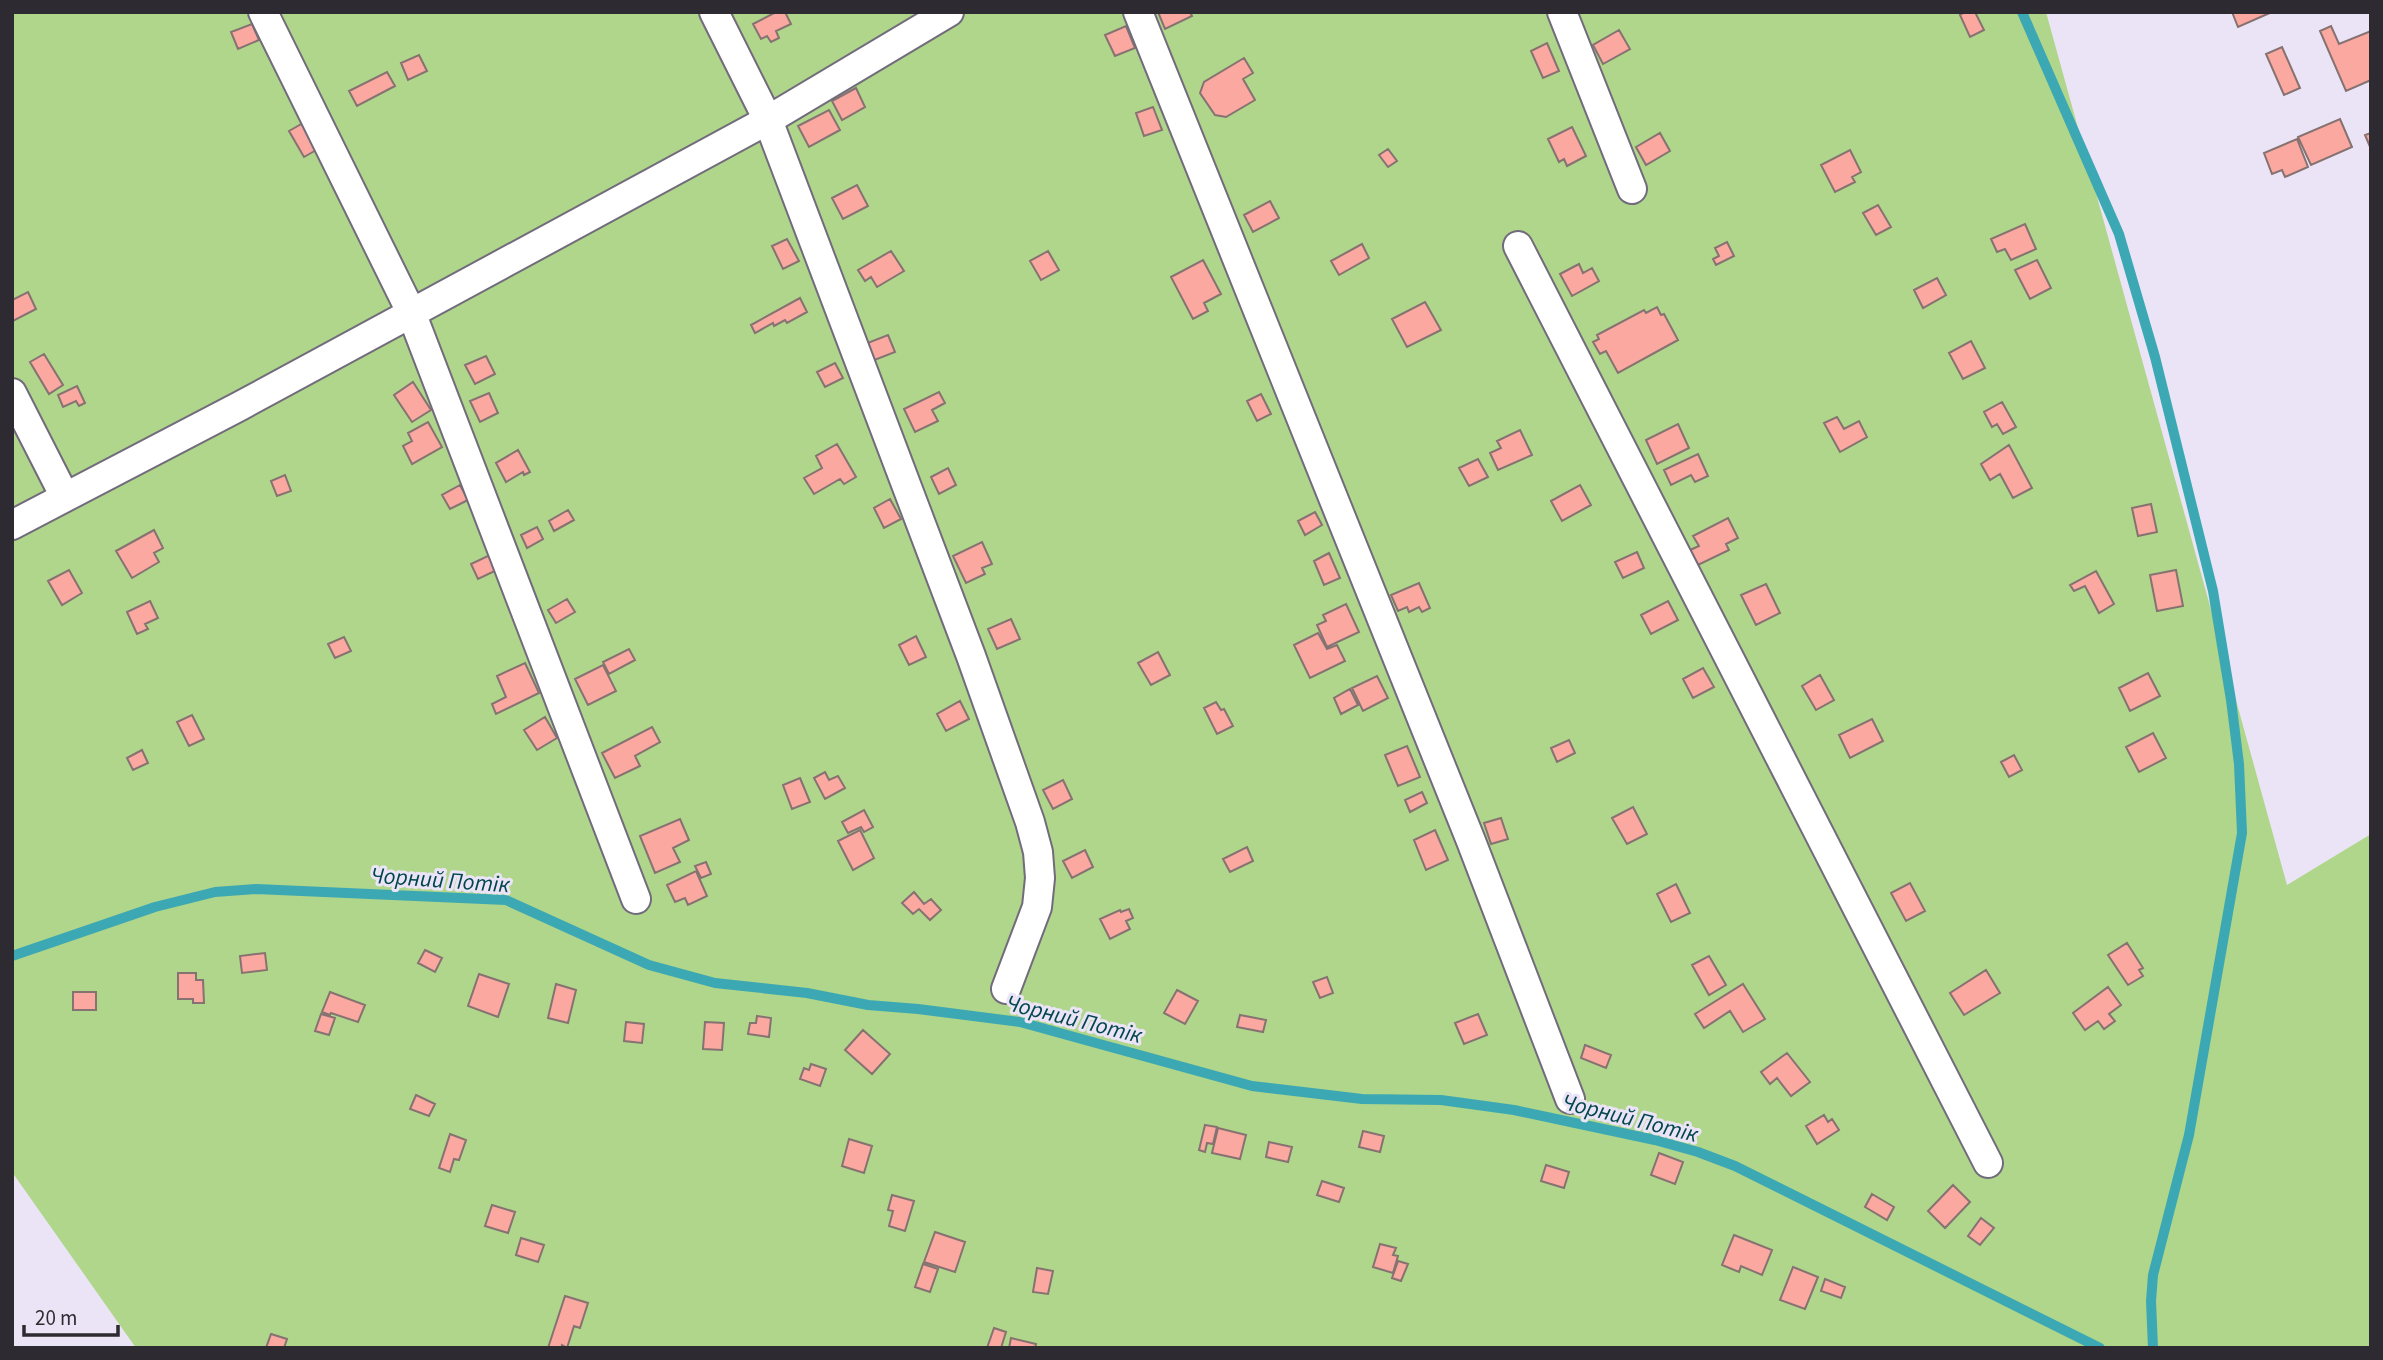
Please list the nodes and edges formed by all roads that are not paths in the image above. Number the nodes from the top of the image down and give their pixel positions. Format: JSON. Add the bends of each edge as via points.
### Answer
{"nodes":[{"id":1,"x":263,"y":12,"type":"edge"},
{"id":2,"x":714,"y":12,"type":"edge"},
{"id":3,"x":949,"y":12,"type":"edge"},
{"id":4,"x":1138,"y":12,"type":"edge"},
{"id":5,"x":1562,"y":12,"type":"edge"},
{"id":6,"x":768,"y":120,"type":"junction"},
{"id":7,"x":1632,"y":188,"type":"dead end"},
{"id":8,"x":1518,"y":246,"type":"dead end"},
{"id":9,"x":411,"y":312,"type":"junction"},
{"id":10,"x":12,"y":393,"type":"edge"},
{"id":11,"x":65,"y":497,"type":"junction"},
{"id":12,"x":12,"y":525,"type":"edge"},
{"id":13,"x":636,"y":899,"type":"dead end"},
{"id":14,"x":1006,"y":989,"type":"dead end"},
{"id":15,"x":1570,"y":1099,"type":"dead end"},
{"id":16,"x":1988,"y":1163,"type":"dead end"}],
"edges":[{"from":1,"to":9,"type":"street"},
{"from":2,"to":6,"type":"street"},
{"from":3,"to":6,"type":"street"},
{"from":4,"to":15,"type":"street"},
{"from":5,"to":7,"type":"street"},
{"from":6,"to":9,"type":"street"},
{"from":6,"to":14,"type":"street","via":[[1030,821],[1040,878],[1037,906]]},
{"from":8,"to":16,"type":"street"},
{"from":9,"to":11,"type":"street"},
{"from":9,"to":13,"type":"street"},
{"from":10,"to":11,"type":"street"},
{"from":11,"to":12,"type":"street"}]}
